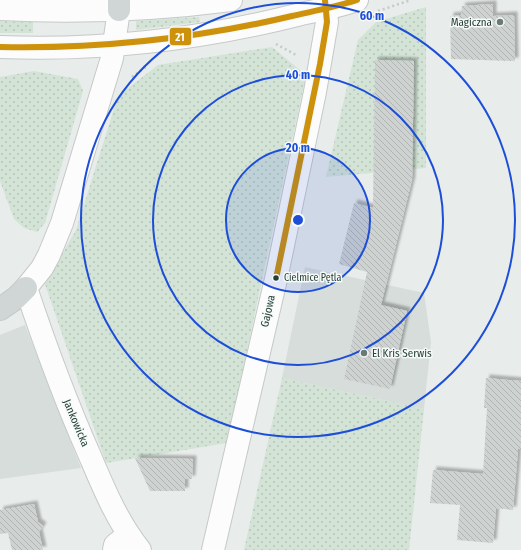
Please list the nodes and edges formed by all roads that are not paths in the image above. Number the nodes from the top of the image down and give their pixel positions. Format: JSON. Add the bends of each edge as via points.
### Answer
{"nodes":[{"id":1,"x":231,"y":0,"type":"edge"},
{"id":2,"x":357,"y":0,"type":"edge"},
{"id":3,"x":326,"y":4,"type":"edge"},
{"id":4,"x":119,"y":5,"type":"edge"},
{"id":5,"x":0,"y":9,"type":"edge"},
{"id":6,"x":115,"y":45,"type":"junction"},
{"id":7,"x":0,"y":47,"type":"edge"},
{"id":8,"x":26,"y":288,"type":"junction"},
{"id":9,"x":0,"y":309,"type":"edge"},
{"id":10,"x":127,"y":545,"type":"edge"},
{"id":11,"x":214,"y":550,"type":"edge"}],
"edges":[{"from":1,"to":4,"type":"street","via":[[194,4]]},
{"from":2,"to":3,"type":"street"},
{"from":3,"to":6,"type":"street","via":[[232,30]]},
{"from":3,"to":11,"type":"street","name":"Gajowa","via":[[325,37],[310,115],[276,279]]},
{"from":4,"to":5,"type":"street","via":[[34,11]]},
{"from":4,"to":6,"type":"street"},
{"from":6,"to":7,"type":"street"},
{"from":6,"to":8,"type":"street","via":[[58,236],[42,268]]},
{"from":8,"to":9,"type":"main road"},
{"from":8,"to":10,"type":"street","name":"Jankowicka","via":[[79,433]]}]}
